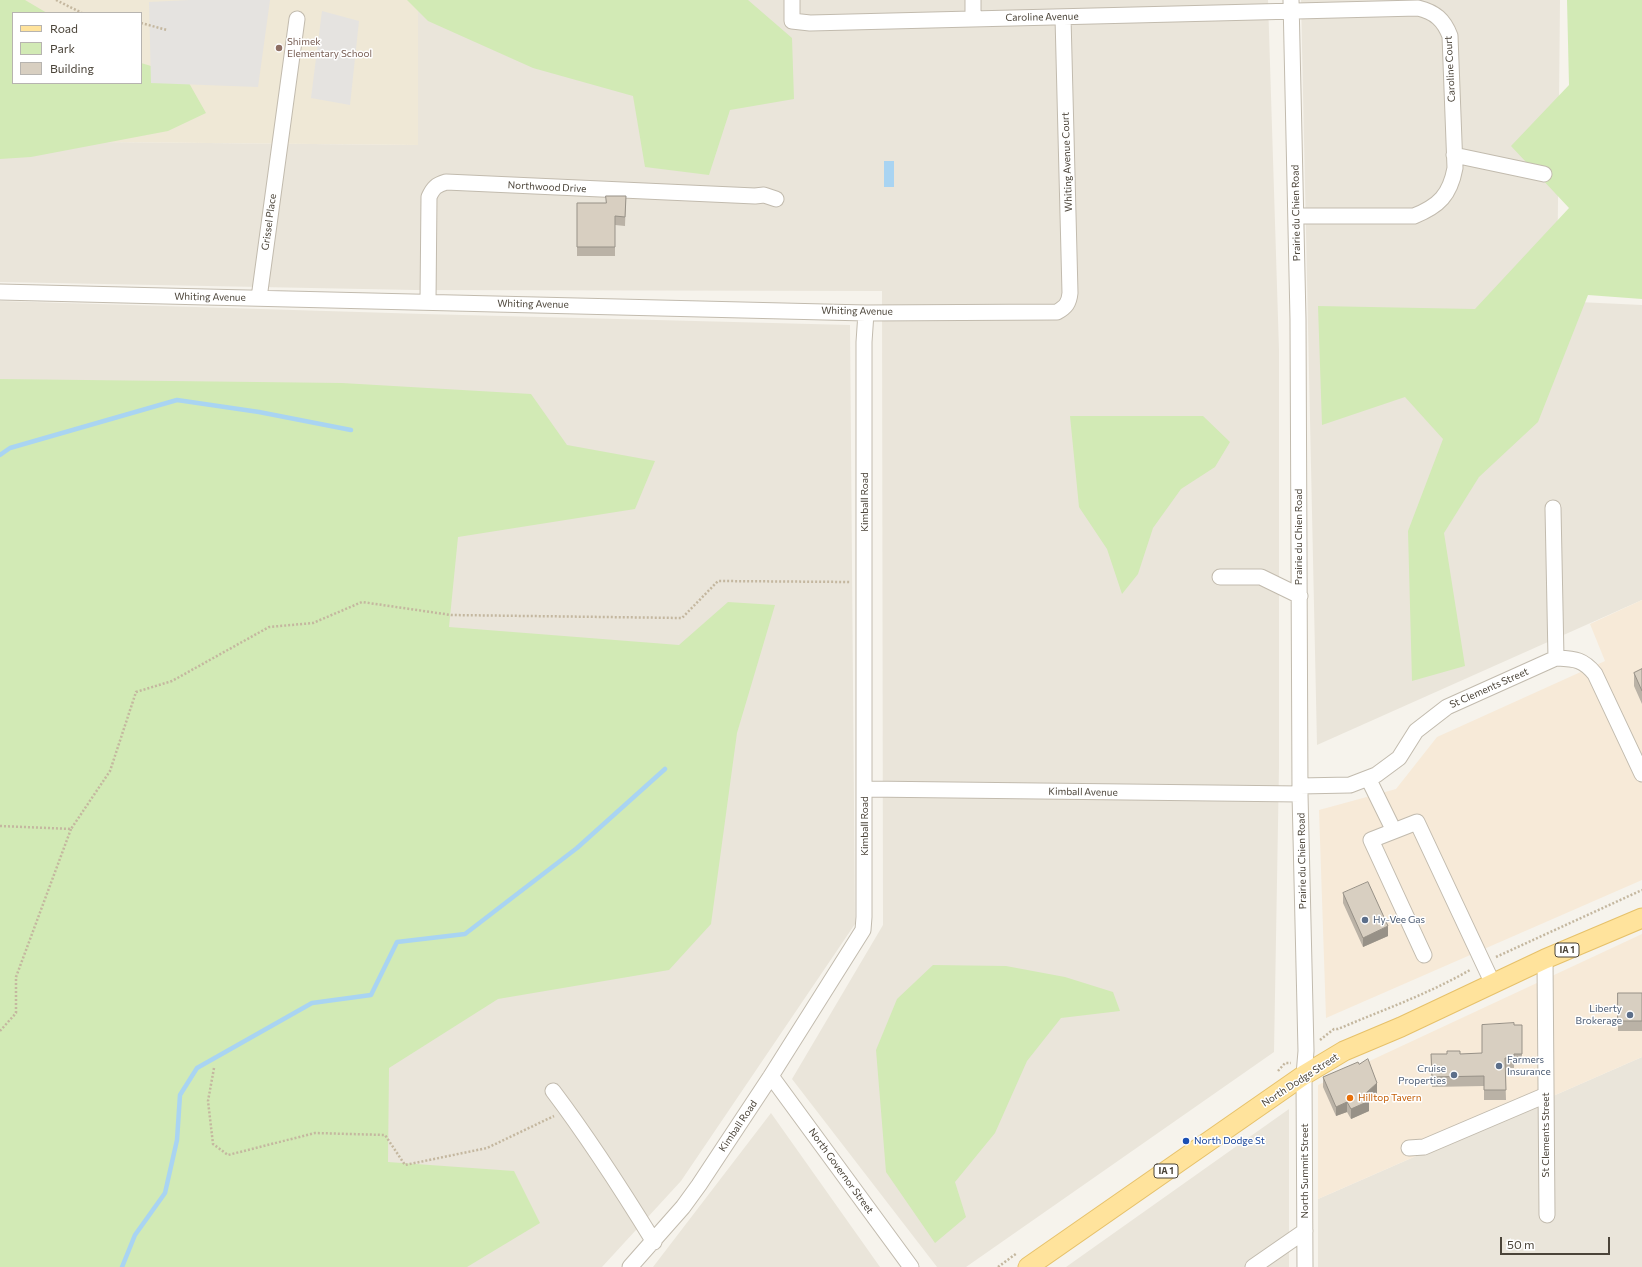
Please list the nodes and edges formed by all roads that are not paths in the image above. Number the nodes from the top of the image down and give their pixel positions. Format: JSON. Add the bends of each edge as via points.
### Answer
{"nodes":[{"id":1,"x":792,"y":0,"type":"edge"},
{"id":2,"x":973,"y":0,"type":"edge"},
{"id":3,"x":1291,"y":5,"type":"edge"},
{"id":4,"x":1063,"y":17,"type":"junction"},
{"id":5,"x":297,"y":19,"type":"dead end"},
{"id":6,"x":973,"y":19,"type":"junction"},
{"id":7,"x":1454,"y":155,"type":"junction"},
{"id":8,"x":1544,"y":174,"type":"dead end"},
{"id":9,"x":776,"y":199,"type":"dead end"},
{"id":10,"x":1296,"y":216,"type":"junction"},
{"id":11,"x":0,"y":292,"type":"edge"},
{"id":12,"x":259,"y":298,"type":"junction"},
{"id":13,"x":428,"y":301,"type":"junction"},
{"id":14,"x":1066,"y":307,"type":"joint"},
{"id":15,"x":866,"y":312,"type":"junction"},
{"id":16,"x":1553,"y":508,"type":"dead end"},
{"id":17,"x":1220,"y":578,"type":"dead end"},
{"id":18,"x":1300,"y":596,"type":"junction"},
{"id":19,"x":1556,"y":658,"type":"junction"},
{"id":20,"x":1642,"y":774,"type":"edge"},
{"id":21,"x":1368,"y":778,"type":"junction"},
{"id":22,"x":866,"y":789,"type":"junction"},
{"id":23,"x":1300,"y":790,"type":"junction"},
{"id":24,"x":1394,"y":831,"type":"junction"},
{"id":25,"x":1642,"y":918,"type":"edge"},
{"id":26,"x":1424,"y":955,"type":"dead end"},
{"id":27,"x":1545,"y":959,"type":"junction"},
{"id":28,"x":1493,"y":984,"type":"junction"},
{"id":29,"x":1304,"y":1074,"type":"junction"},
{"id":30,"x":771,"y":1076,"type":"junction"},
{"id":31,"x":553,"y":1091,"type":"dead end"},
{"id":32,"x":1546,"y":1095,"type":"junction"},
{"id":33,"x":1409,"y":1148,"type":"dead end"},
{"id":34,"x":1547,"y":1215,"type":"dead end"},
{"id":35,"x":1305,"y":1231,"type":"junction"},
{"id":36,"x":654,"y":1242,"type":"junction"},
{"id":37,"x":630,"y":1267,"type":"edge"},
{"id":38,"x":911,"y":1267,"type":"edge"},
{"id":39,"x":1028,"y":1267,"type":"edge"},
{"id":40,"x":1253,"y":1267,"type":"edge"},
{"id":41,"x":1305,"y":1267,"type":"edge"}],
"edges":[{"from":1,"to":6,"type":"street","name":"Caroline Avenue","via":[[792,21],[810,23]]},
{"from":2,"to":6,"type":"street"},
{"from":3,"to":4,"type":"street","name":"Caroline Avenue"},
{"from":3,"to":7,"type":"street","name":"Caroline Court","via":[[1418,8],[1429,10],[1438,16],[1450,36]]},
{"from":3,"to":10,"type":"street","name":"Prairie du Chien Road"},
{"from":4,"to":6,"type":"street","name":"Caroline Avenue"},
{"from":4,"to":14,"type":"street","name":"Whiting Avenue Court","via":[[1070,293]]},
{"from":5,"to":12,"type":"street","name":"Grissel Place"},
{"from":7,"to":8,"type":"street"},
{"from":7,"to":10,"type":"street","name":"Caroline Court","via":[[1453,180],[1447,193],[1427,211],[1414,216]]},
{"from":9,"to":13,"type":"street","name":"Northwood Drive","via":[[764,195],[446,182],[438,184],[432,189],[429,197]]},
{"from":10,"to":18,"type":"street","name":"Prairie du Chien Road"},
{"from":11,"to":12,"type":"street","name":"Whiting Avenue"},
{"from":12,"to":13,"type":"street","name":"Whiting Avenue"},
{"from":13,"to":15,"type":"street","name":"Whiting Avenue"},
{"from":14,"to":15,"type":"street","name":"Whiting Avenue","via":[[1057,312]]},
{"from":15,"to":22,"type":"street","name":"Kimball Road"},
{"from":16,"to":19,"type":"street"},
{"from":17,"to":18,"type":"street","via":[[1261,577]]},
{"from":18,"to":23,"type":"street","name":"Prairie du Chien Road"},
{"from":19,"to":20,"type":"street","via":[[1587,664],[1595,674]]},
{"from":19,"to":21,"type":"street","name":"St Clements Street","via":[[1447,707],[1416,731],[1399,758],[1376,776]]},
{"from":21,"to":23,"type":"street","name":"St Clements Street","via":[[1350,785]]},
{"from":21,"to":24,"type":"street"},
{"from":22,"to":23,"type":"street","name":"Kimball Avenue"},
{"from":22,"to":30,"type":"street","name":"Kimball Road","via":[[863,930]]},
{"from":23,"to":29,"type":"street","name":"Prairie du Chien Road","via":[[1306,1043]]},
{"from":24,"to":26,"type":"street","via":[[1371,840]]},
{"from":24,"to":28,"type":"street","via":[[1417,822]]},
{"from":25,"to":27,"type":"main road","name":"North Dodge Street","number":"IA 1"},
{"from":27,"to":28,"type":"main road","name":"North Dodge Street","number":"IA 1"},
{"from":27,"to":32,"type":"street","name":"St Clements Street"},
{"from":28,"to":29,"type":"main road","name":"North Dodge Street","number":"IA 1","via":[[1344,1051]]},
{"from":29,"to":35,"type":"street","name":"North Summit Street"},
{"from":29,"to":39,"type":"main road","name":"North Dodge Street","number":"IA 1"},
{"from":30,"to":36,"type":"street","name":"Kimball Road","via":[[683,1207]]},
{"from":30,"to":38,"type":"street","name":"North Governor Street"},
{"from":31,"to":36,"type":"street","via":[[614,1178]]},
{"from":32,"to":33,"type":"street","via":[[1424,1147]]},
{"from":32,"to":34,"type":"street","name":"St Clements Street"},
{"from":35,"to":40,"type":"street"},
{"from":35,"to":41,"type":"street","name":"North Summit Street"},
{"from":36,"to":37,"type":"street","name":"Kimball Road"}]}
